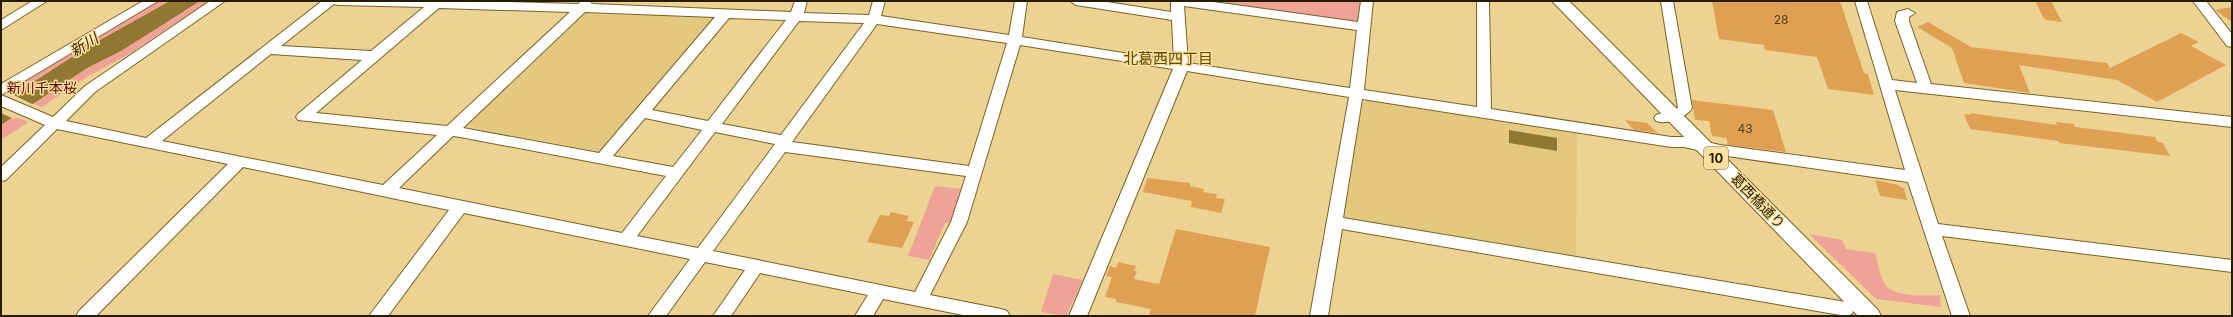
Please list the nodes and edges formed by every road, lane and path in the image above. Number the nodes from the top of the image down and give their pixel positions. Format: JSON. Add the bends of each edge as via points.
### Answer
{"nodes":[{"id":1,"x":41,"y":1,"type":"edge"},
{"id":2,"x":152,"y":1,"type":"edge"},
{"id":3,"x":219,"y":1,"type":"edge"},
{"id":4,"x":330,"y":1,"type":"edge"},
{"id":5,"x":338,"y":1,"type":"edge"},
{"id":6,"x":801,"y":1,"type":"edge"},
{"id":7,"x":879,"y":1,"type":"edge"},
{"id":8,"x":1021,"y":1,"type":"edge"},
{"id":9,"x":1076,"y":1,"type":"edge"},
{"id":10,"x":1178,"y":1,"type":"edge"},
{"id":11,"x":1367,"y":1,"type":"edge"},
{"id":12,"x":1483,"y":1,"type":"edge"},
{"id":13,"x":1546,"y":1,"type":"edge"},
{"id":14,"x":1560,"y":1,"type":"edge"},
{"id":15,"x":1667,"y":1,"type":"edge"},
{"id":16,"x":1861,"y":1,"type":"edge"},
{"id":17,"x":2216,"y":1,"type":"edge"},
{"id":18,"x":438,"y":2,"type":"edge"},
{"id":19,"x":2200,"y":2,"type":"edge"},
{"id":20,"x":586,"y":4,"type":"edge"},
{"id":21,"x":1908,"y":13,"type":"dead end"},
{"id":22,"x":725,"y":14,"type":"junction"},
{"id":23,"x":796,"y":16,"type":"junction"},
{"id":24,"x":1177,"y":17,"type":"junction"},
{"id":25,"x":873,"y":20,"type":"junction"},
{"id":26,"x":1,"y":26,"type":"edge"},
{"id":27,"x":1363,"y":27,"type":"junction"},
{"id":28,"x":1015,"y":41,"type":"junction"},
{"id":29,"x":2232,"y":43,"type":"edge"},
{"id":30,"x":268,"y":50,"type":"junction"},
{"id":31,"x":375,"y":56,"type":"junction"},
{"id":32,"x":1181,"y":68,"type":"junction"},
{"id":33,"x":1886,"y":84,"type":"junction"},
{"id":34,"x":1926,"y":89,"type":"junction"},
{"id":35,"x":1,"y":90,"type":"edge"},
{"id":36,"x":1356,"y":95,"type":"junction"},
{"id":37,"x":1,"y":100,"type":"edge"},
{"id":38,"x":643,"y":113,"type":"junction"},
{"id":39,"x":1484,"y":114,"type":"junction"},
{"id":40,"x":1667,"y":116,"type":"junction"},
{"id":41,"x":2232,"y":122,"type":"edge"},
{"id":42,"x":53,"y":124,"type":"junction"},
{"id":43,"x":712,"y":126,"type":"junction"},
{"id":44,"x":450,"y":131,"type":"junction"},
{"id":45,"x":1684,"y":142,"type":"junction"},
{"id":46,"x":149,"y":143,"type":"junction"},
{"id":47,"x":782,"y":143,"type":"junction"},
{"id":48,"x":1705,"y":148,"type":"junction"},
{"id":49,"x":602,"y":158,"type":"junction"},
{"id":50,"x":239,"y":162,"type":"junction"},
{"id":51,"x":974,"y":172,"type":"junction"},
{"id":52,"x":676,"y":173,"type":"junction"},
{"id":53,"x":1,"y":176,"type":"edge"},
{"id":54,"x":1914,"y":177,"type":"junction"},
{"id":55,"x":385,"y":192,"type":"junction"},
{"id":56,"x":460,"y":207,"type":"junction"},
{"id":57,"x":1334,"y":222,"type":"junction"},
{"id":58,"x":1933,"y":229,"type":"junction"},
{"id":59,"x":626,"y":241,"type":"junction"},
{"id":60,"x":700,"y":255,"type":"junction"},
{"id":61,"x":2232,"y":266,"type":"edge"},
{"id":62,"x":752,"y":274,"type":"dead end"},
{"id":63,"x":879,"y":291,"type":"junction"},
{"id":64,"x":920,"y":299,"type":"junction"},
{"id":65,"x":1850,"y":312,"type":"edge"},
{"id":66,"x":85,"y":316,"type":"edge"},
{"id":67,"x":378,"y":316,"type":"edge"},
{"id":68,"x":657,"y":316,"type":"edge"},
{"id":69,"x":722,"y":316,"type":"edge"},
{"id":70,"x":864,"y":316,"type":"edge"},
{"id":71,"x":1001,"y":316,"type":"edge"},
{"id":72,"x":1078,"y":316,"type":"edge"},
{"id":73,"x":1318,"y":316,"type":"edge"},
{"id":74,"x":1871,"y":316,"type":"edge"},
{"id":75,"x":1961,"y":316,"type":"edge"}],
"edges":[{"from":1,"to":26,"type":"street"},
{"from":2,"to":35,"type":"street"},
{"from":3,"to":42,"type":"street","via":[[90,89]]},
{"from":4,"to":30,"type":"street"},
{"from":5,"to":18,"type":"street"},
{"from":6,"to":23,"type":"street"},
{"from":7,"to":25,"type":"street"},
{"from":8,"to":28,"type":"street"},
{"from":9,"to":24,"type":"street"},
{"from":10,"to":24,"type":"street"},
{"from":10,"to":27,"type":"street"},
{"from":11,"to":27,"type":"street"},
{"from":12,"to":39,"type":"street"},
{"from":13,"to":40,"type":"main road","name":"葛西橋通り","number":"10"},
{"from":14,"to":40,"type":"main road","name":"葛西橋通り","number":"10"},
{"from":15,"to":40,"type":"street","via":[[1685,108],[1682,112]]},
{"from":16,"to":33,"type":"street"},
{"from":17,"to":19,"type":"street"},
{"from":18,"to":20,"type":"street"},
{"from":18,"to":31,"type":"street"},
{"from":19,"to":29,"type":"street"},
{"from":20,"to":22,"type":"street"},
{"from":20,"to":44,"type":"street"},
{"from":21,"to":34,"type":"street","via":[[1902,15],[1902,21]]},
{"from":22,"to":23,"type":"street"},
{"from":22,"to":38,"type":"street"},
{"from":23,"to":25,"type":"street"},
{"from":23,"to":43,"type":"street"},
{"from":24,"to":32,"type":"street"},
{"from":25,"to":28,"type":"street"},
{"from":25,"to":47,"type":"street"},
{"from":27,"to":36,"type":"street"},
{"from":28,"to":32,"type":"street"},
{"from":28,"to":51,"type":"street"},
{"from":30,"to":31,"type":"street"},
{"from":30,"to":46,"type":"street"},
{"from":31,"to":44,"type":"street","via":[[303,117]]},
{"from":32,"to":36,"type":"street"},
{"from":32,"to":72,"type":"street"},
{"from":33,"to":34,"type":"street"},
{"from":33,"to":54,"type":"street"},
{"from":34,"to":41,"type":"street"},
{"from":36,"to":39,"type":"street"},
{"from":36,"to":57,"type":"street"},
{"from":37,"to":42,"type":"street"},
{"from":38,"to":43,"type":"street"},
{"from":38,"to":49,"type":"street"},
{"from":39,"to":45,"type":"street"},
{"from":40,"to":45,"type":"main road","name":"葛西橋通り","number":"10"},
{"from":40,"to":48,"type":"main road","name":"葛西橋通り","number":"10"},
{"from":42,"to":46,"type":"street"},
{"from":42,"to":53,"type":"street"},
{"from":43,"to":47,"type":"street"},
{"from":43,"to":52,"type":"street"},
{"from":44,"to":49,"type":"street"},
{"from":44,"to":55,"type":"street"},
{"from":45,"to":48,"type":"street"},
{"from":45,"to":65,"type":"main road","name":"葛西橋通り","number":"10"},
{"from":46,"to":50,"type":"street"},
{"from":47,"to":51,"type":"street"},
{"from":47,"to":60,"type":"street"},
{"from":48,"to":54,"type":"street"},
{"from":48,"to":74,"type":"main road","name":"葛西橋通り","number":"10"},
{"from":49,"to":52,"type":"street"},
{"from":50,"to":55,"type":"street"},
{"from":50,"to":66,"type":"street"},
{"from":51,"to":64,"type":"street","via":[[959,222]]},
{"from":52,"to":59,"type":"street"},
{"from":54,"to":58,"type":"street"},
{"from":55,"to":56,"type":"street"},
{"from":56,"to":59,"type":"street"},
{"from":56,"to":67,"type":"street"},
{"from":57,"to":65,"type":"street"},
{"from":57,"to":73,"type":"street"},
{"from":58,"to":61,"type":"street"},
{"from":58,"to":75,"type":"street"},
{"from":59,"to":60,"type":"street"},
{"from":60,"to":63,"type":"street"},
{"from":60,"to":68,"type":"street"},
{"from":62,"to":69,"type":"street"},
{"from":63,"to":64,"type":"street"},
{"from":63,"to":70,"type":"street"},
{"from":64,"to":71,"type":"street"}]}
